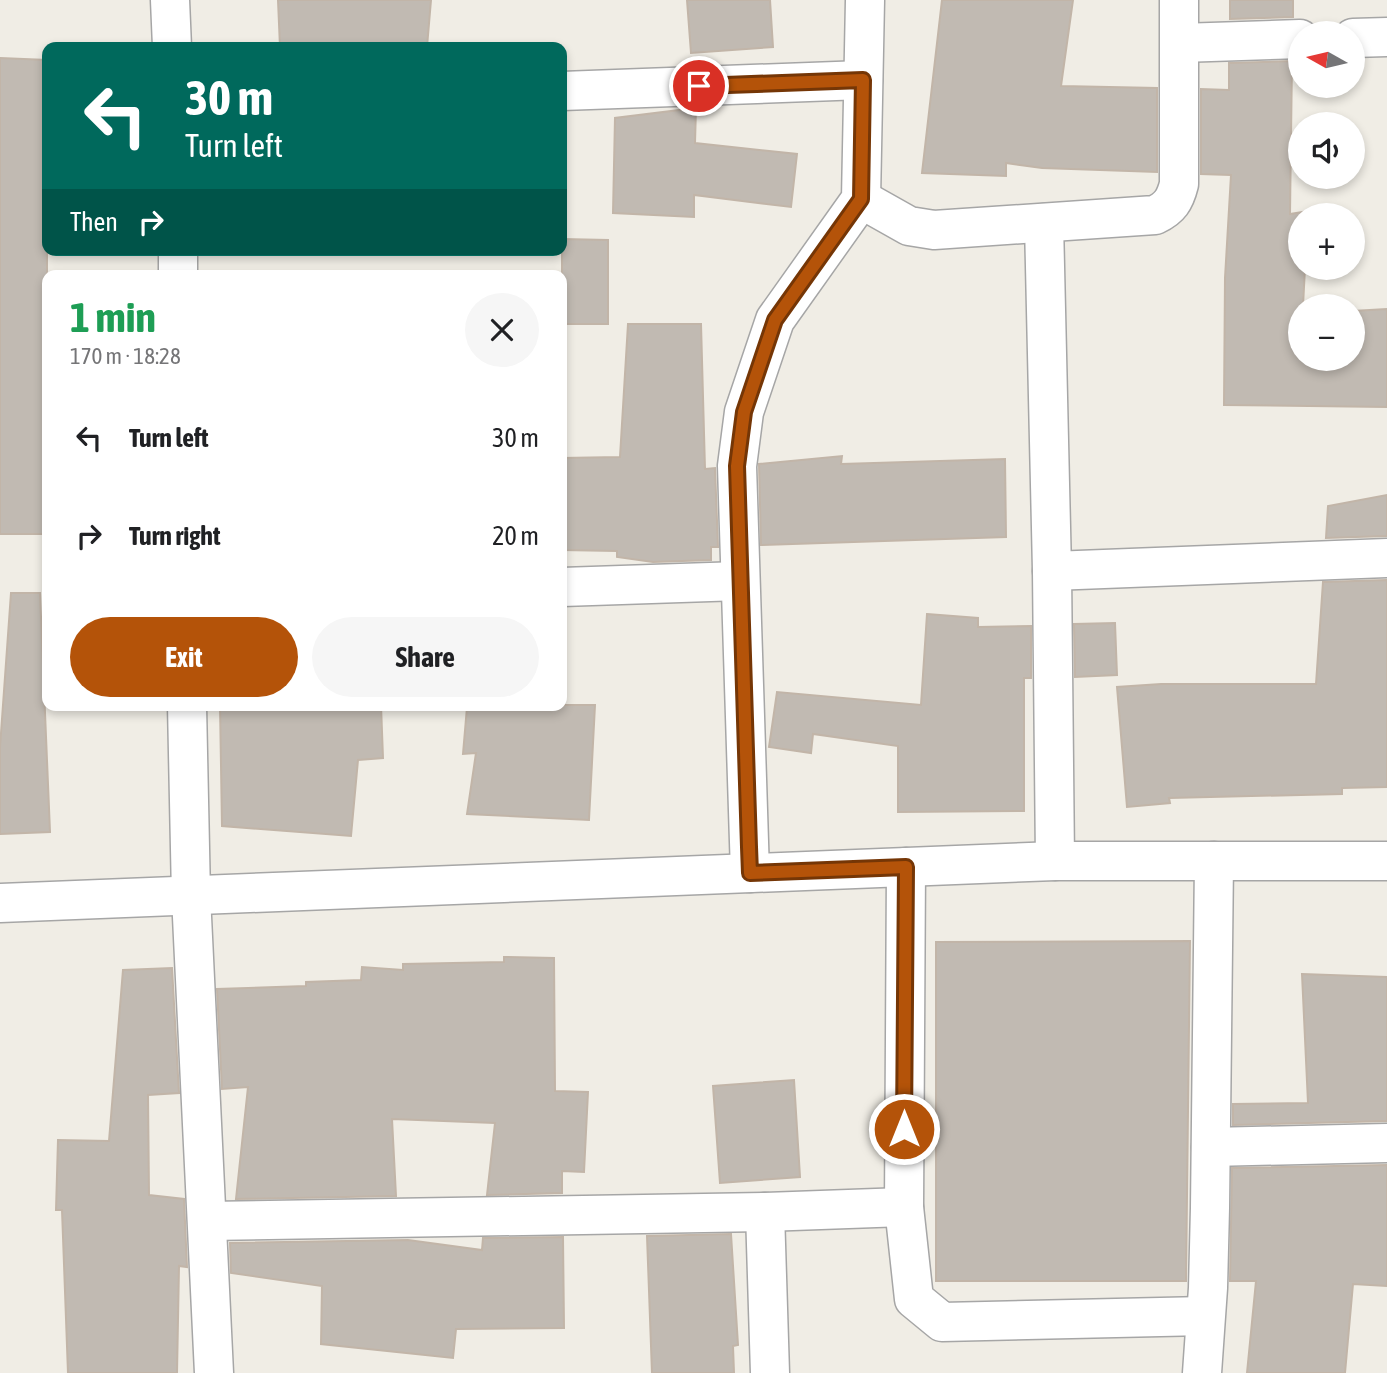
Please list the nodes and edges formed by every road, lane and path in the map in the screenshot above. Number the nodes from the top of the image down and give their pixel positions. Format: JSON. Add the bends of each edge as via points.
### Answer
{"nodes":[{"id":1,"x":170,"y":0,"type":"edge"},
{"id":2,"x":865,"y":0,"type":"edge"},
{"id":3,"x":1179,"y":0,"type":"edge"},
{"id":4,"x":1387,"y":37,"type":"edge"},
{"id":5,"x":1365,"y":38,"type":"edge"},
{"id":6,"x":1288,"y":39,"type":"edge"},
{"id":7,"x":172,"y":42,"type":"edge"},
{"id":8,"x":1180,"y":43,"type":"junction"},
{"id":9,"x":863,"y":80,"type":"junction"},
{"id":10,"x":567,"y":91,"type":"edge"},
{"id":11,"x":861,"y":199,"type":"junction"},
{"id":12,"x":1044,"y":223,"type":"junction"},
{"id":13,"x":1387,"y":558,"type":"edge"},
{"id":14,"x":1052,"y":571,"type":"junction"},
{"id":15,"x":740,"y":581,"type":"junction"},
{"id":16,"x":567,"y":587,"type":"edge"},
{"id":17,"x":187,"y":711,"type":"edge"},
{"id":18,"x":1387,"y":860,"type":"edge"},
{"id":19,"x":1055,"y":861,"type":"junction"},
{"id":20,"x":1214,"y":861,"type":"junction"},
{"id":21,"x":906,"y":867,"type":"junction"},
{"id":22,"x":750,"y":873,"type":"junction"},
{"id":23,"x":191,"y":896,"type":"junction"},
{"id":24,"x":0,"y":903,"type":"edge"},
{"id":25,"x":1387,"y":1143,"type":"edge"},
{"id":26,"x":1210,"y":1147,"type":"junction"},
{"id":27,"x":904,"y":1207,"type":"junction"},
{"id":28,"x":765,"y":1212,"type":"junction"},
{"id":29,"x":208,"y":1221,"type":"junction"},
{"id":30,"x":1205,"y":1316,"type":"junction"},
{"id":31,"x":214,"y":1373,"type":"edge"},
{"id":32,"x":770,"y":1373,"type":"edge"},
{"id":33,"x":1202,"y":1373,"type":"edge"}],
"edges":[{"from":1,"to":7,"type":"street"},
{"from":2,"to":9,"type":"street"},
{"from":3,"to":8,"type":"street"},
{"from":4,"to":5,"type":"street"},
{"from":6,"to":8,"type":"street"},
{"from":8,"to":12,"type":"street","via":[[1179,184],[1167,209],[1154,215]]},
{"from":9,"to":10,"type":"street"},
{"from":9,"to":11,"type":"street"},
{"from":11,"to":12,"type":"street","via":[[909,226],[934,230]]},
{"from":11,"to":15,"type":"street","via":[[775,320],[744,412],[737,466]]},
{"from":12,"to":14,"type":"street"},
{"from":13,"to":14,"type":"street"},
{"from":14,"to":19,"type":"street"},
{"from":15,"to":16,"type":"street"},
{"from":15,"to":22,"type":"street"},
{"from":17,"to":23,"type":"street"},
{"from":18,"to":20,"type":"street"},
{"from":19,"to":20,"type":"street"},
{"from":19,"to":21,"type":"street"},
{"from":20,"to":26,"type":"street"},
{"from":21,"to":22,"type":"street"},
{"from":21,"to":27,"type":"street"},
{"from":22,"to":23,"type":"street"},
{"from":23,"to":24,"type":"street"},
{"from":23,"to":29,"type":"street"},
{"from":25,"to":26,"type":"street"},
{"from":26,"to":30,"type":"street"},
{"from":27,"to":28,"type":"street"},
{"from":27,"to":30,"type":"street","via":[[914,1298],[943,1322]]},
{"from":28,"to":29,"type":"street"},
{"from":28,"to":32,"type":"street"},
{"from":29,"to":31,"type":"street"},
{"from":30,"to":33,"type":"street"}]}
